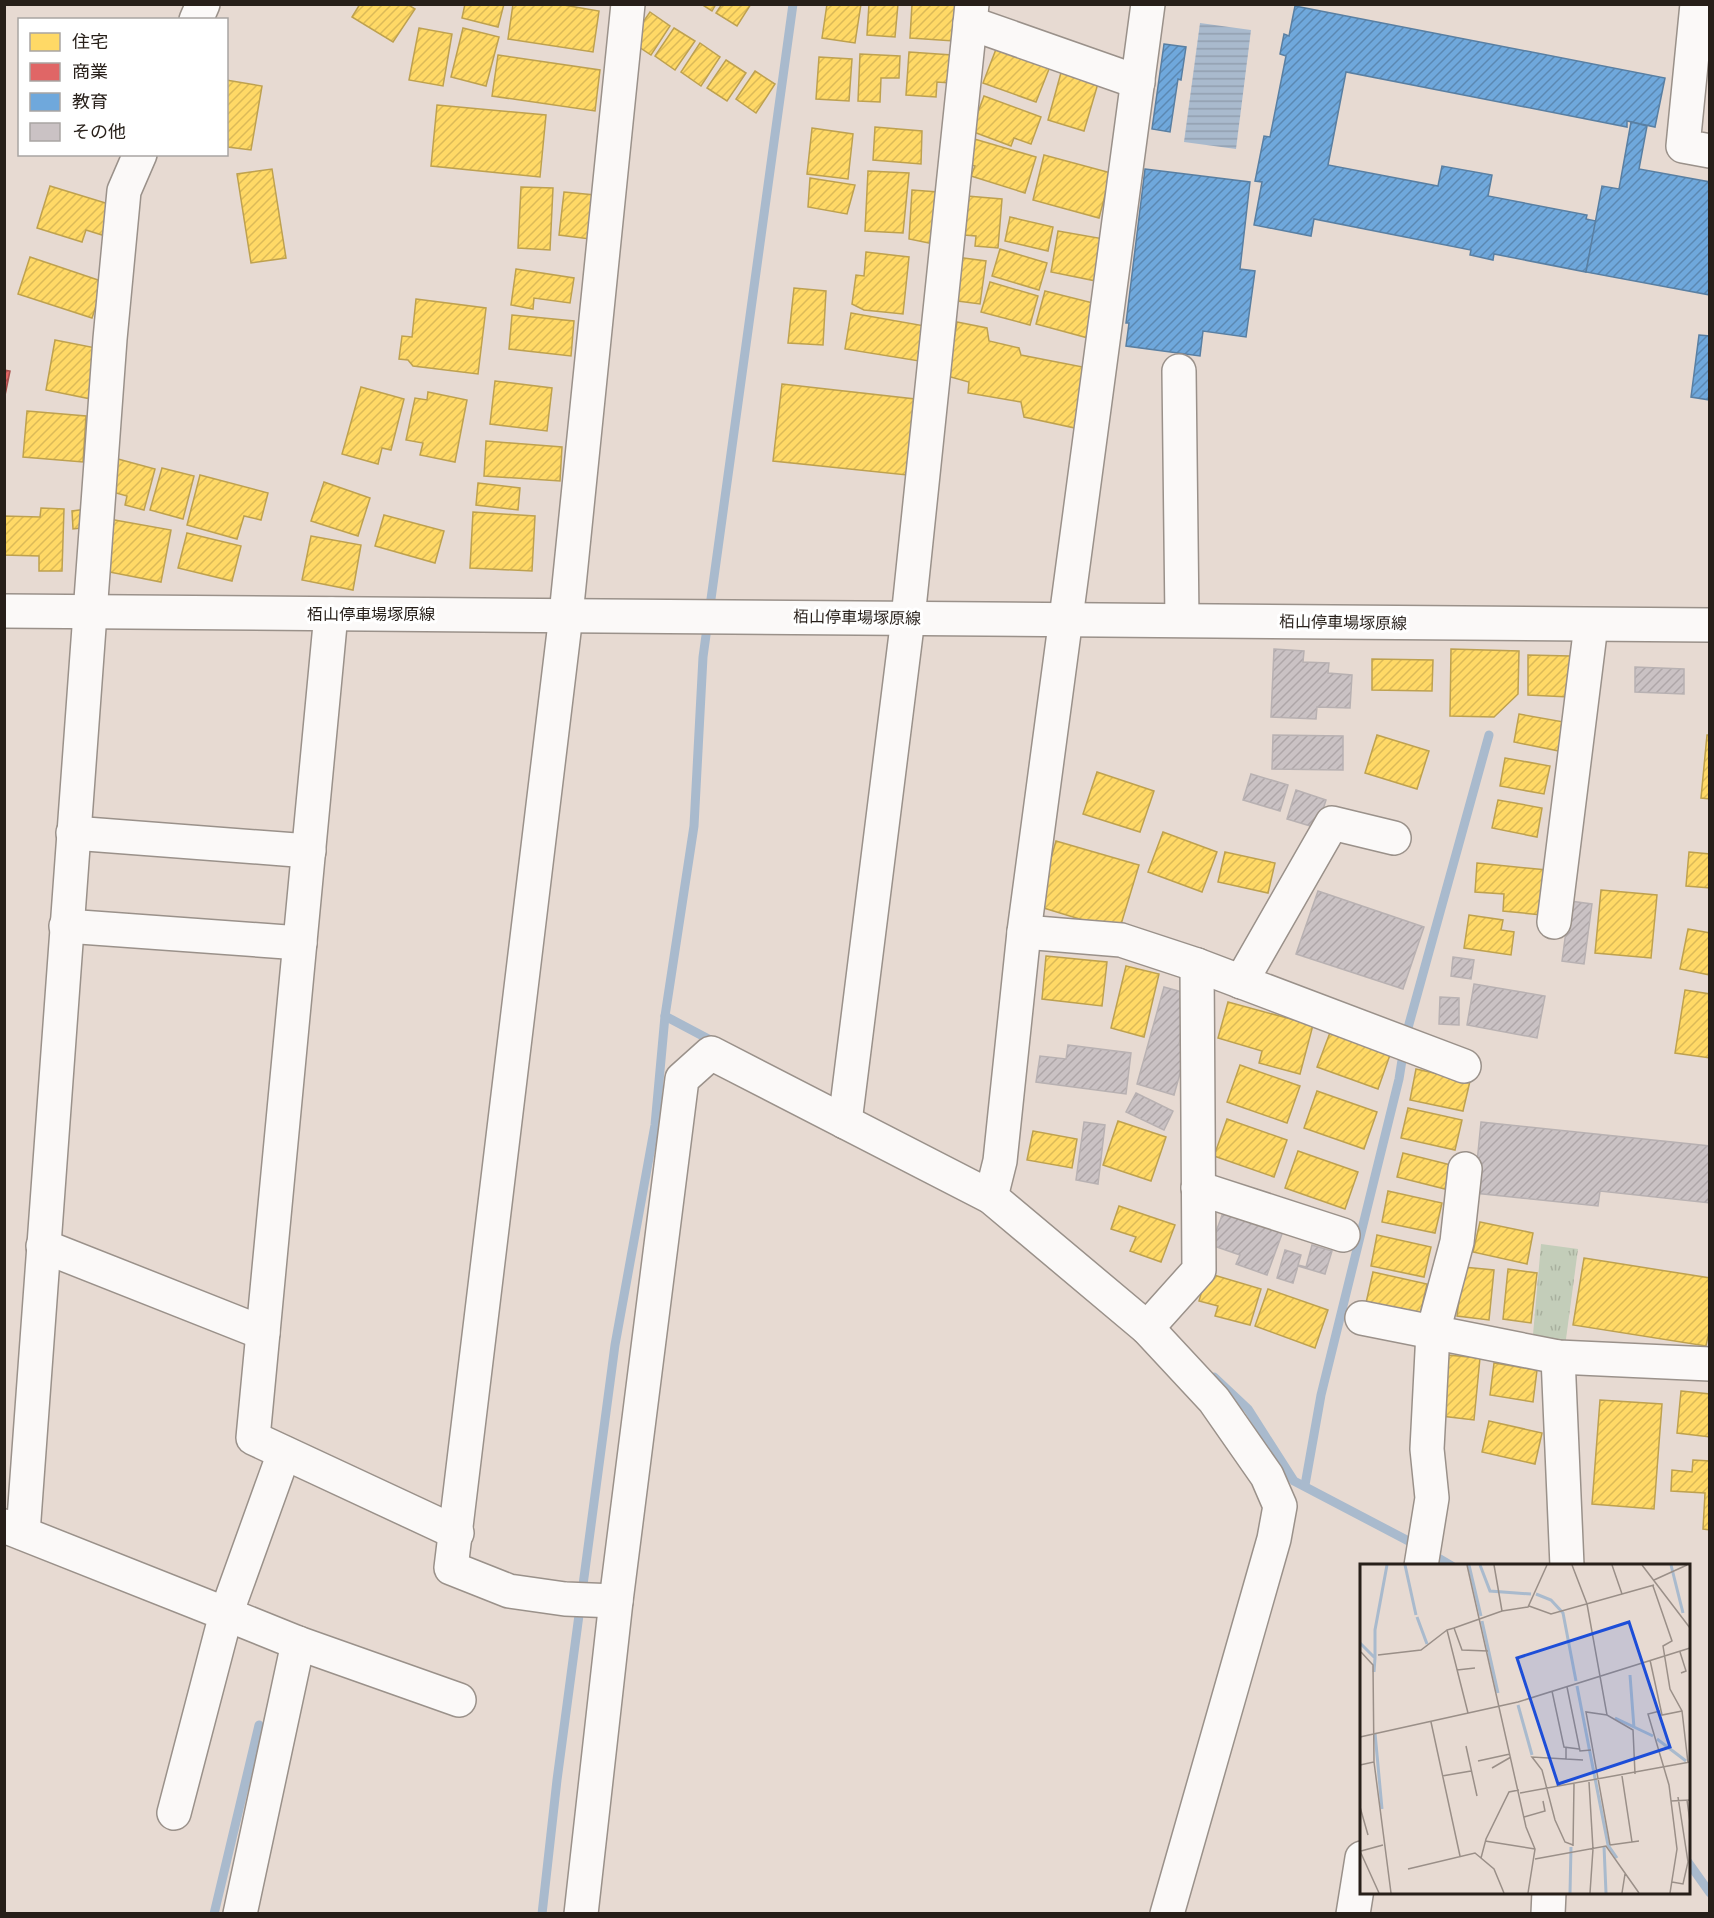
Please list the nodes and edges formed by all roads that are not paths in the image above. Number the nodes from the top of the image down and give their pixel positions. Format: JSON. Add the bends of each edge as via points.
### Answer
{"nodes":[{"id":1,"x":203,"y":4,"type":"edge"},
{"id":2,"x":628,"y":4,"type":"edge"},
{"id":3,"x":1148,"y":4,"type":"edge"},
{"id":4,"x":1698,"y":4,"type":"edge"},
{"id":5,"x":971,"y":14,"type":"edge"},
{"id":6,"x":197,"y":18,"type":"edge"},
{"id":7,"x":1138,"y":82,"type":"junction"},
{"id":8,"x":1710,"y":151,"type":"edge"},
{"id":9,"x":139,"y":156,"type":"edge"},
{"id":10,"x":1179,"y":371,"type":"dead end"},
{"id":11,"x":4,"y":611,"type":"edge"},
{"id":12,"x":89,"y":611,"type":"junction"},
{"id":13,"x":331,"y":614,"type":"junction"},
{"id":14,"x":566,"y":615,"type":"junction"},
{"id":15,"x":908,"y":618,"type":"junction"},
{"id":16,"x":1068,"y":619,"type":"junction"},
{"id":17,"x":1182,"y":620,"type":"junction"},
{"id":18,"x":1591,"y":625,"type":"junction"},
{"id":19,"x":1710,"y":625,"type":"edge"},
{"id":20,"x":73,"y":833,"type":"junction"},
{"id":21,"x":1394,"y":838,"type":"dead end"},
{"id":22,"x":309,"y":850,"type":"junction"},
{"id":23,"x":1554,"y":922,"type":"dead end"},
{"id":24,"x":66,"y":926,"type":"junction"},
{"id":25,"x":1024,"y":933,"type":"junction"},
{"id":26,"x":300,"y":943,"type":"junction"},
{"id":27,"x":1197,"y":965,"type":"junction"},
{"id":28,"x":1241,"y":982,"type":"junction"},
{"id":29,"x":1464,"y":1066,"type":"dead end"},
{"id":30,"x":845,"y":1122,"type":"junction"},
{"id":31,"x":1465,"y":1168,"type":"dead end"},
{"id":32,"x":1198,"y":1188,"type":"junction"},
{"id":33,"x":991,"y":1197,"type":"junction"},
{"id":34,"x":1343,"y":1235,"type":"dead end"},
{"id":35,"x":43,"y":1246,"type":"junction"},
{"id":36,"x":1362,"y":1318,"type":"dead end"},
{"id":37,"x":1147,"y":1328,"type":"junction"},
{"id":38,"x":1433,"y":1332,"type":"junction"},
{"id":39,"x":263,"y":1333,"type":"junction"},
{"id":40,"x":1558,"y":1357,"type":"junction"},
{"id":41,"x":1710,"y":1364,"type":"edge"},
{"id":42,"x":284,"y":1453,"type":"junction"},
{"id":43,"x":14,"y":1529,"type":"edge"},
{"id":44,"x":456,"y":1533,"type":"junction"},
{"id":45,"x":1421,"y":1564,"type":"edge"},
{"id":46,"x":1568,"y":1564,"type":"edge"},
{"id":47,"x":616,"y":1601,"type":"junction"},
{"id":48,"x":226,"y":1614,"type":"junction"},
{"id":49,"x":298,"y":1643,"type":"junction"},
{"id":50,"x":459,"y":1700,"type":"dead end"},
{"id":51,"x":174,"y":1813,"type":"dead end"},
{"id":52,"x":1360,"y":1870,"type":"edge"},
{"id":53,"x":1549,"y":1894,"type":"edge"},
{"id":54,"x":240,"y":1914,"type":"edge"},
{"id":55,"x":581,"y":1914,"type":"edge"},
{"id":56,"x":1167,"y":1914,"type":"edge"},
{"id":57,"x":1353,"y":1914,"type":"edge"},
{"id":58,"x":1548,"y":1914,"type":"edge"}],
"edges":[{"from":1,"to":6,"type":"street"},
{"from":2,"to":14,"type":"street"},
{"from":3,"to":7,"type":"street"},
{"from":4,"to":8,"type":"street","via":[[1683,146]]},
{"from":5,"to":7,"type":"street"},
{"from":5,"to":15,"type":"street"},
{"from":7,"to":16,"type":"street"},
{"from":9,"to":12,"type":"street","via":[[124,191]]},
{"from":10,"to":17,"type":"street"},
{"from":11,"to":12,"type":"street","name":"栢山停車場塚原線"},
{"from":12,"to":13,"type":"street","name":"栢山停車場塚原線"},
{"from":12,"to":20,"type":"street"},
{"from":13,"to":14,"type":"street","name":"栢山停車場塚原線"},
{"from":13,"to":22,"type":"street"},
{"from":14,"to":15,"type":"street","name":"栢山停車場塚原線"},
{"from":14,"to":44,"type":"street"},
{"from":15,"to":16,"type":"street","name":"栢山停車場塚原線"},
{"from":15,"to":30,"type":"street"},
{"from":16,"to":17,"type":"street","name":"栢山停車場塚原線"},
{"from":16,"to":25,"type":"street"},
{"from":17,"to":18,"type":"street","name":"栢山停車場塚原線"},
{"from":18,"to":19,"type":"street","name":"栢山停車場塚原線"},
{"from":18,"to":23,"type":"street"},
{"from":20,"to":22,"type":"street"},
{"from":20,"to":24,"type":"street"},
{"from":21,"to":28,"type":"street","via":[[1332,823]]},
{"from":22,"to":26,"type":"street"},
{"from":24,"to":26,"type":"street"},
{"from":24,"to":35,"type":"street"},
{"from":25,"to":27,"type":"street","via":[[1121,940]]},
{"from":25,"to":33,"type":"street","via":[[1000,1161]]},
{"from":26,"to":39,"type":"street"},
{"from":27,"to":28,"type":"street"},
{"from":27,"to":32,"type":"street"},
{"from":28,"to":29,"type":"street"},
{"from":30,"to":33,"type":"street"},
{"from":30,"to":47,"type":"street","via":[[711,1053],[682,1079]]},
{"from":31,"to":38,"type":"street","via":[[1457,1242]]},
{"from":32,"to":34,"type":"street"},
{"from":32,"to":37,"type":"street","via":[[1199,1270]]},
{"from":33,"to":37,"type":"street"},
{"from":35,"to":39,"type":"street"},
{"from":35,"to":43,"type":"street"},
{"from":36,"to":38,"type":"street"},
{"from":37,"to":56,"type":"street","via":[[1214,1400],[1267,1476],[1280,1506],[1274,1539]]},
{"from":38,"to":40,"type":"street"},
{"from":38,"to":45,"type":"street","via":[[1427,1449],[1432,1498]]},
{"from":39,"to":42,"type":"street","via":[[253,1438]]},
{"from":40,"to":41,"type":"street"},
{"from":40,"to":46,"type":"street"},
{"from":42,"to":44,"type":"street"},
{"from":42,"to":48,"type":"street"},
{"from":43,"to":48,"type":"street"},
{"from":44,"to":47,"type":"street","via":[[451,1568],[509,1591]]},
{"from":47,"to":55,"type":"street"},
{"from":48,"to":49,"type":"street"},
{"from":48,"to":51,"type":"street"},
{"from":49,"to":50,"type":"street"},
{"from":49,"to":54,"type":"street"},
{"from":52,"to":57,"type":"street"},
{"from":53,"to":58,"type":"street"}]}
